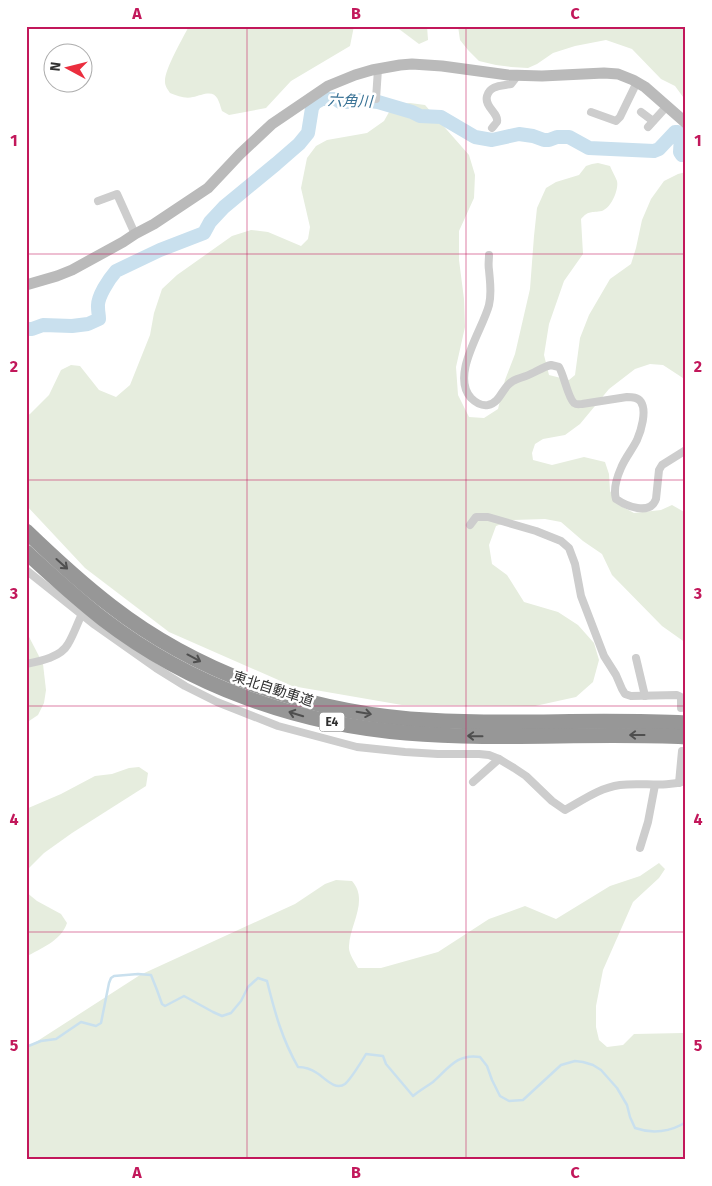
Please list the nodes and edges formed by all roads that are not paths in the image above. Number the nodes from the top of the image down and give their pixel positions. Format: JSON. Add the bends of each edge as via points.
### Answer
{"nodes":[{"id":1,"x":378,"y":69,"type":"junction"},
{"id":2,"x":518,"y":75,"type":"junction"},
{"id":3,"x":637,"y":82,"type":"junction"},
{"id":4,"x":376,"y":98,"type":"dead end"},
{"id":5,"x":667,"y":106,"type":"junction"},
{"id":6,"x":591,"y":112,"type":"dead end"},
{"id":7,"x":641,"y":112,"type":"dead end"},
{"id":8,"x":686,"y":123,"type":"edge"},
{"id":9,"x":492,"y":128,"type":"dead end"},
{"id":10,"x":98,"y":201,"type":"dead end"},
{"id":11,"x":135,"y":234,"type":"junction"},
{"id":12,"x":489,"y":255,"type":"dead end"},
{"id":13,"x":26,"y":285,"type":"edge"},
{"id":14,"x":686,"y":450,"type":"edge"},
{"id":15,"x":470,"y":526,"type":"dead end"},
{"id":16,"x":26,"y":531,"type":"edge"},
{"id":17,"x":26,"y":552,"type":"edge"},
{"id":18,"x":26,"y":570,"type":"edge"},
{"id":19,"x":82,"y":614,"type":"junction"},
{"id":20,"x":636,"y":658,"type":"dead end"},
{"id":21,"x":26,"y":664,"type":"edge"},
{"id":22,"x":646,"y":696,"type":"junction"},
{"id":23,"x":683,"y":711,"type":"edge"},
{"id":24,"x":477,"y":722,"type":"junction"},
{"id":25,"x":686,"y":724,"type":"edge"},
{"id":26,"x":684,"y":744,"type":"edge"},
{"id":27,"x":499,"y":759,"type":"junction"},
{"id":28,"x":473,"y":782,"type":"dead end"},
{"id":29,"x":682,"y":782,"type":"edge"},
{"id":30,"x":655,"y":785,"type":"junction"},
{"id":31,"x":640,"y":848,"type":"dead end"}],
"edges":[{"from":1,"to":2,"type":"street","via":[[423,65]]},
{"from":1,"to":4,"type":"street"},
{"from":1,"to":11,"type":"street","via":[[346,78],[319,92],[272,124],[202,193]]},
{"from":2,"to":3,"type":"street","via":[[604,73],[625,76]]},
{"from":2,"to":9,"type":"street","via":[[511,84],[495,87],[488,93],[489,106],[497,118]]},
{"from":3,"to":5,"type":"street"},
{"from":3,"to":6,"type":"street","via":[[616,121]]},
{"from":5,"to":7,"type":"street","via":[[650,124]]},
{"from":5,"to":8,"type":"street"},
{"from":10,"to":11,"type":"street","via":[[117,194]]},
{"from":11,"to":13,"type":"street","via":[[72,270]]},
{"from":12,"to":14,"type":"street","via":[[490,303],[464,373],[465,386],[473,400],[482,405],[491,404],[517,378],[551,365],[559,367],[574,403],[627,397],[639,399],[644,409],[640,431],[621,466],[615,490],[616,499],[626,505],[651,507],[655,503],[662,465]]},
{"from":15,"to":22,"type":"street","via":[[476,517],[488,517],[562,541],[569,548],[580,596],[604,656],[626,694]]},
{"from":16,"to":24,"type":"highway","name":"東北自動車道","number":"E4","one_way":true,"via":[[84,584],[141,627],[200,661],[245,681],[311,702],[372,714]]},
{"from":26,"to":17,"type":"highway","name":"東北自動車道","number":"E4","one_way":true,"via":[[651,735],[406,733],[305,716],[239,695],[164,659],[104,620]]},
{"from":18,"to":19,"type":"street"},
{"from":19,"to":21,"type":"street","via":[[62,652]]},
{"from":19,"to":27,"type":"street","via":[[185,686],[278,726],[357,747],[480,754]]},
{"from":20,"to":22,"type":"street"},
{"from":22,"to":23,"type":"street","via":[[677,695],[681,697]]},
{"from":23,"to":24,"type":"highway"},
{"from":24,"to":25,"type":"highway","name":"東北自動車道","number":"E4"},
{"from":26,"to":29,"type":"street"},
{"from":27,"to":28,"type":"street"},
{"from":27,"to":30,"type":"street","via":[[520,772],[565,810],[603,788]]},
{"from":29,"to":30,"type":"street"},
{"from":30,"to":31,"type":"street"}]}
